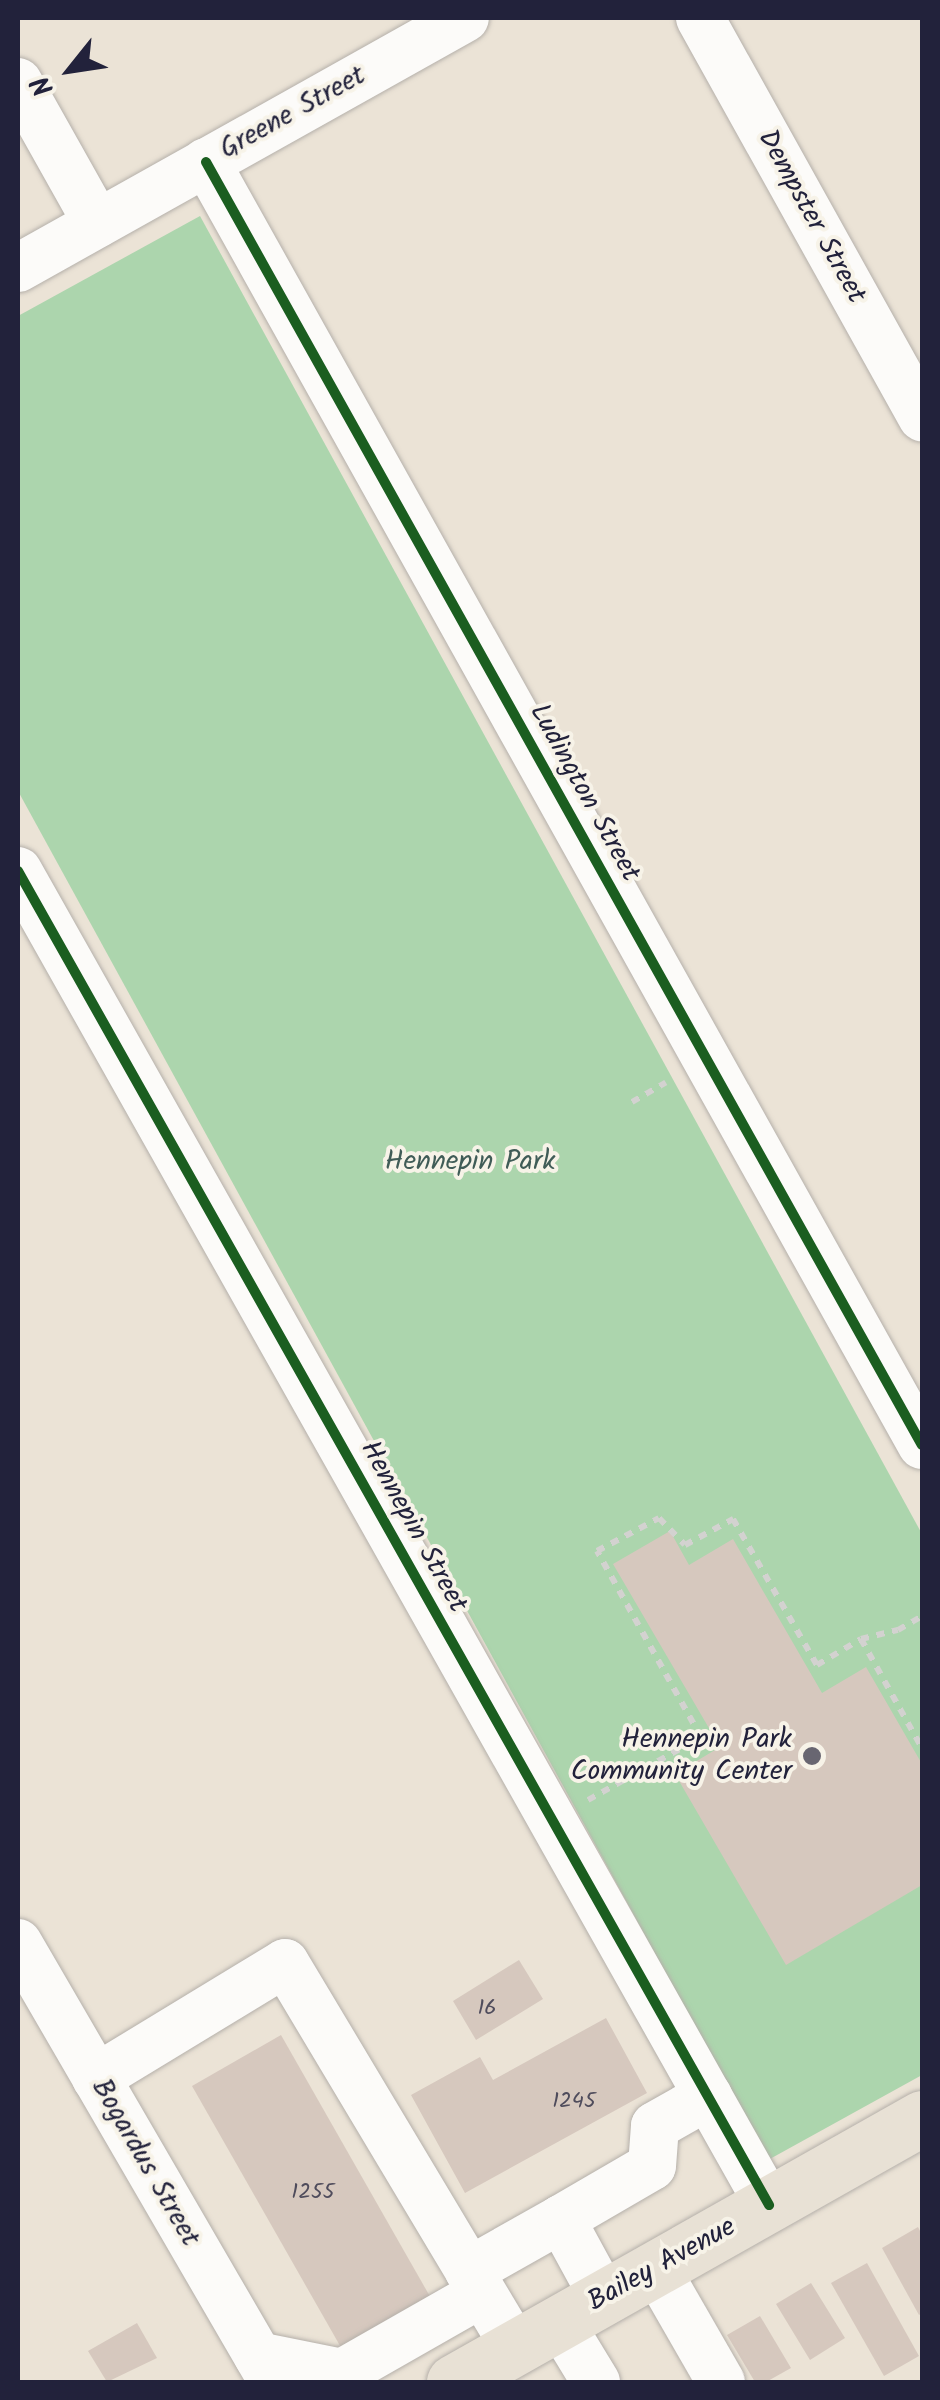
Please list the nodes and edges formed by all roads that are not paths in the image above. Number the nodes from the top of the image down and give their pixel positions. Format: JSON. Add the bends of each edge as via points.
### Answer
{"nodes":[{"id":1,"x":465,"y":18,"type":"edge"},
{"id":2,"x":700,"y":18,"type":"edge"},
{"id":3,"x":18,"y":82,"type":"edge"},
{"id":4,"x":206,"y":162,"type":"junction"},
{"id":5,"x":97,"y":224,"type":"junction"},
{"id":6,"x":18,"y":268,"type":"edge"},
{"id":7,"x":922,"y":417,"type":"edge"},
{"id":8,"x":18,"y":871,"type":"edge"},
{"id":9,"x":922,"y":1445,"type":"edge"},
{"id":10,"x":18,"y":1943,"type":"edge"},
{"id":11,"x":96,"y":2078,"type":"junction"},
{"id":12,"x":708,"y":2096,"type":"junction"},
{"id":13,"x":922,"y":2118,"type":"edge"},
{"id":14,"x":769,"y":2205,"type":"junction"},
{"id":15,"x":561,"y":2219,"type":"junction"},
{"id":16,"x":656,"y":2269,"type":"junction"},
{"id":17,"x":476,"y":2282,"type":"junction"},
{"id":18,"x":560,"y":2323,"type":"junction"},
{"id":19,"x":266,"y":2369,"type":"edge"},
{"id":20,"x":454,"y":2382,"type":"edge"},
{"id":21,"x":596,"y":2382,"type":"edge"},
{"id":22,"x":721,"y":2382,"type":"edge"}],
"edges":[{"from":1,"to":4,"type":"street","name":"Greene Street"},
{"from":2,"to":7,"type":"street","name":"Dempster Street"},
{"from":3,"to":5,"type":"street"},
{"from":4,"to":5,"type":"street","name":"Greene Street"},
{"from":4,"to":9,"type":"street","name":"Ludington Street"},
{"from":5,"to":6,"type":"street","name":"Greene Street"},
{"from":8,"to":12,"type":"street","name":"Hennepin Street"},
{"from":10,"to":11,"type":"street","name":"Bogardus Street"},
{"from":11,"to":17,"type":"street","via":[[285,1963]]},
{"from":11,"to":19,"type":"street","name":"Bogardus Street"},
{"from":12,"to":14,"type":"street","name":"Hennepin Street"},
{"from":12,"to":15,"type":"street","via":[[655,2126],[652,2166]]},
{"from":13,"to":14,"type":"main road","name":"Bailey Avenue"},
{"from":14,"to":16,"type":"main road","name":"Bailey Avenue"},
{"from":15,"to":17,"type":"street"},
{"from":15,"to":18,"type":"street"},
{"from":16,"to":18,"type":"main road","name":"Bailey Avenue"},
{"from":16,"to":22,"type":"street"},
{"from":17,"to":18,"type":"street"},
{"from":17,"to":19,"type":"street","via":[[342,2373]]},
{"from":18,"to":20,"type":"main road","name":"Bailey Avenue"},
{"from":18,"to":21,"type":"street"}]}
